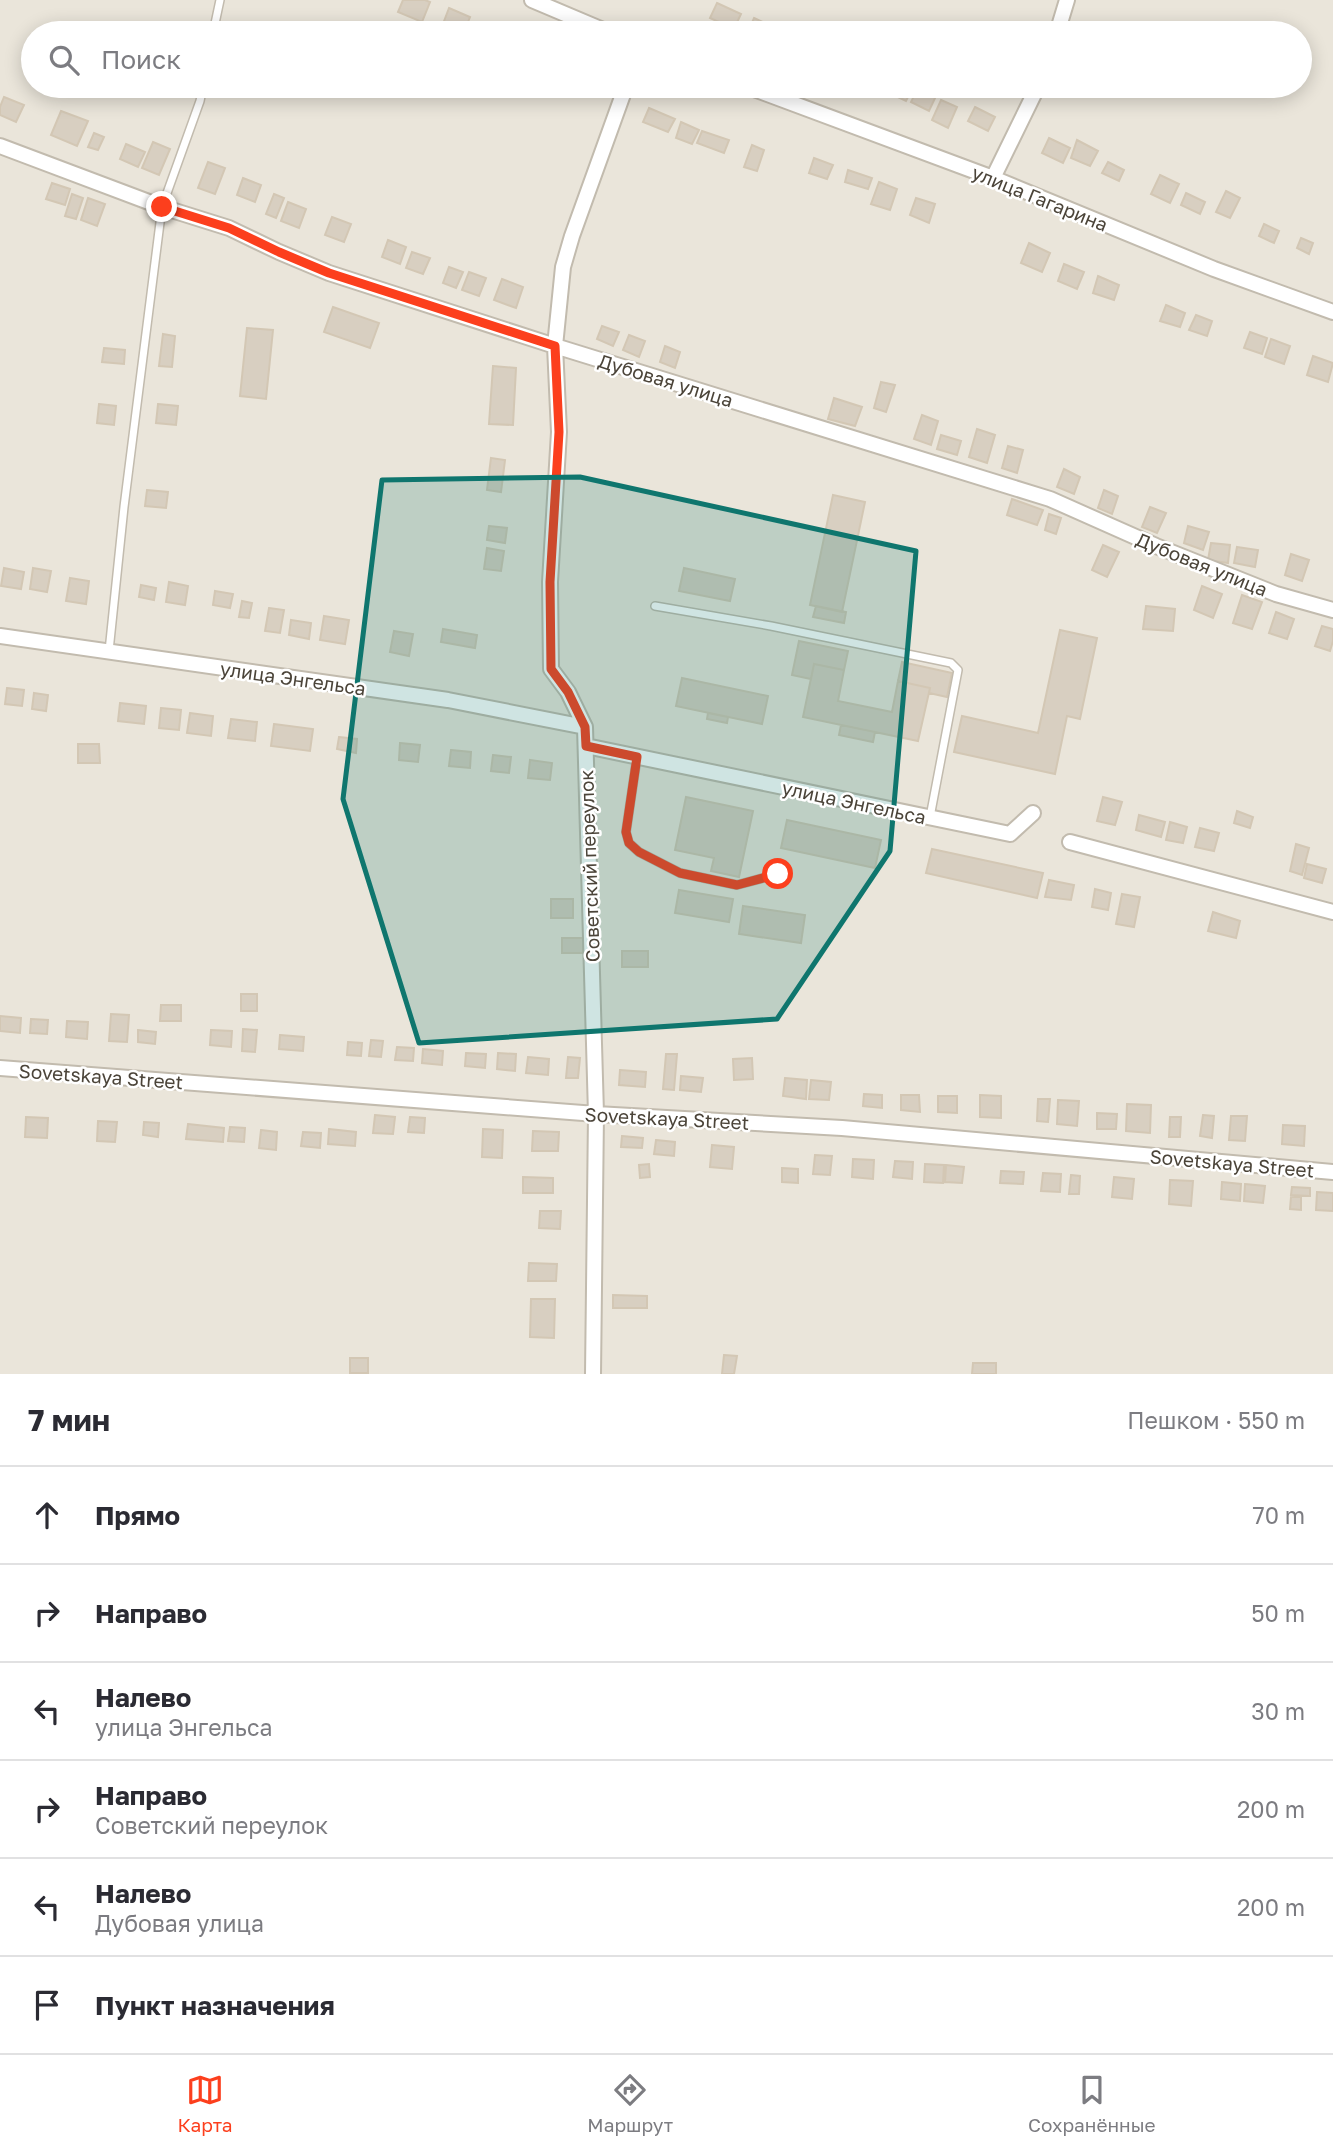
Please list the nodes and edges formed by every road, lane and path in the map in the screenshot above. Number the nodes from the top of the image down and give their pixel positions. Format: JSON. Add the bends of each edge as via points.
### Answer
{"nodes":[{"id":1,"x":220,"y":0,"type":"edge"},
{"id":2,"x":532,"y":0,"type":"edge"},
{"id":3,"x":1067,"y":0,"type":"edge"},
{"id":4,"x":216,"y":21,"type":"edge"},
{"id":5,"x":582,"y":21,"type":"edge"},
{"id":6,"x":1060,"y":21,"type":"edge"},
{"id":7,"x":201,"y":98,"type":"edge"},
{"id":8,"x":622,"y":98,"type":"edge"},
{"id":9,"x":778,"y":98,"type":"edge"},
{"id":10,"x":1032,"y":98,"type":"edge"},
{"id":11,"x":0,"y":146,"type":"edge"},
{"id":12,"x":993,"y":178,"type":"junction"},
{"id":13,"x":162,"y":207,"type":"junction"},
{"id":14,"x":1333,"y":312,"type":"edge"},
{"id":15,"x":555,"y":346,"type":"junction"},
{"id":16,"x":655,"y":606,"type":"dead end"},
{"id":17,"x":1333,"y":610,"type":"edge"},
{"id":18,"x":0,"y":636,"type":"edge"},
{"id":19,"x":109,"y":650,"type":"junction"},
{"id":20,"x":585,"y":727,"type":"junction"},
{"id":21,"x":586,"y":746,"type":"junction"},
{"id":22,"x":637,"y":757,"type":"junction"},
{"id":23,"x":1033,"y":813,"type":"dead end"},
{"id":24,"x":930,"y":817,"type":"junction"},
{"id":25,"x":1070,"y":842,"type":"dead end"},
{"id":26,"x":778,"y":874,"type":"dead end"},
{"id":27,"x":1333,"y":912,"type":"edge"},
{"id":28,"x":0,"y":1068,"type":"edge"},
{"id":29,"x":596,"y":1114,"type":"junction"},
{"id":30,"x":1333,"y":1172,"type":"edge"},
{"id":31,"x":593,"y":1374,"type":"edge"}],
"edges":[{"from":1,"to":4,"type":"lane"},
{"from":2,"to":5,"type":"street"},
{"from":3,"to":6,"type":"street"},
{"from":7,"to":13,"type":"lane"},
{"from":8,"to":15,"type":"street","name":"Советский переулок","via":[[563,267]]},
{"from":9,"to":12,"type":"street","name":"улица Гагарина"},
{"from":10,"to":12,"type":"street"},
{"from":11,"to":13,"type":"street","name":"Дубовая улица"},
{"from":12,"to":14,"type":"street","name":"улица Гагарина","via":[[1214,269]]},
{"from":13,"to":15,"type":"street","name":"Дубовая улица","via":[[229,228],[329,273]]},
{"from":13,"to":19,"type":"lane"},
{"from":15,"to":17,"type":"street","name":"Дубовая улица","via":[[1050,499],[1276,594]]},
{"from":15,"to":20,"type":"street","name":"Советский переулок","via":[[559,432],[550,582],[551,669]]},
{"from":16,"to":24,"type":"lane","via":[[951,663],[958,670]]},
{"from":18,"to":19,"type":"street","name":"улица Энгельса"},
{"from":19,"to":20,"type":"street","name":"улица Энгельса","via":[[448,700]]},
{"from":20,"to":21,"type":"street","name":"Советский переулок"},
{"from":21,"to":22,"type":"street","name":"улица Энгельса"},
{"from":21,"to":29,"type":"street","name":"Советский переулок"},
{"from":22,"to":24,"type":"street","name":"улица Энгельса"},
{"from":22,"to":26,"type":"lane","via":[[626,832],[639,852],[680,873],[737,885]]},
{"from":23,"to":24,"type":"street","name":"улица Энгельса","via":[[1010,834]]},
{"from":25,"to":27,"type":"street"},
{"from":28,"to":29,"type":"street","name":"Sovetskaya Street"},
{"from":29,"to":30,"type":"street","name":"Sovetskaya Street","via":[[842,1128]]},
{"from":29,"to":31,"type":"street","name":"Советский переулок"}]}
